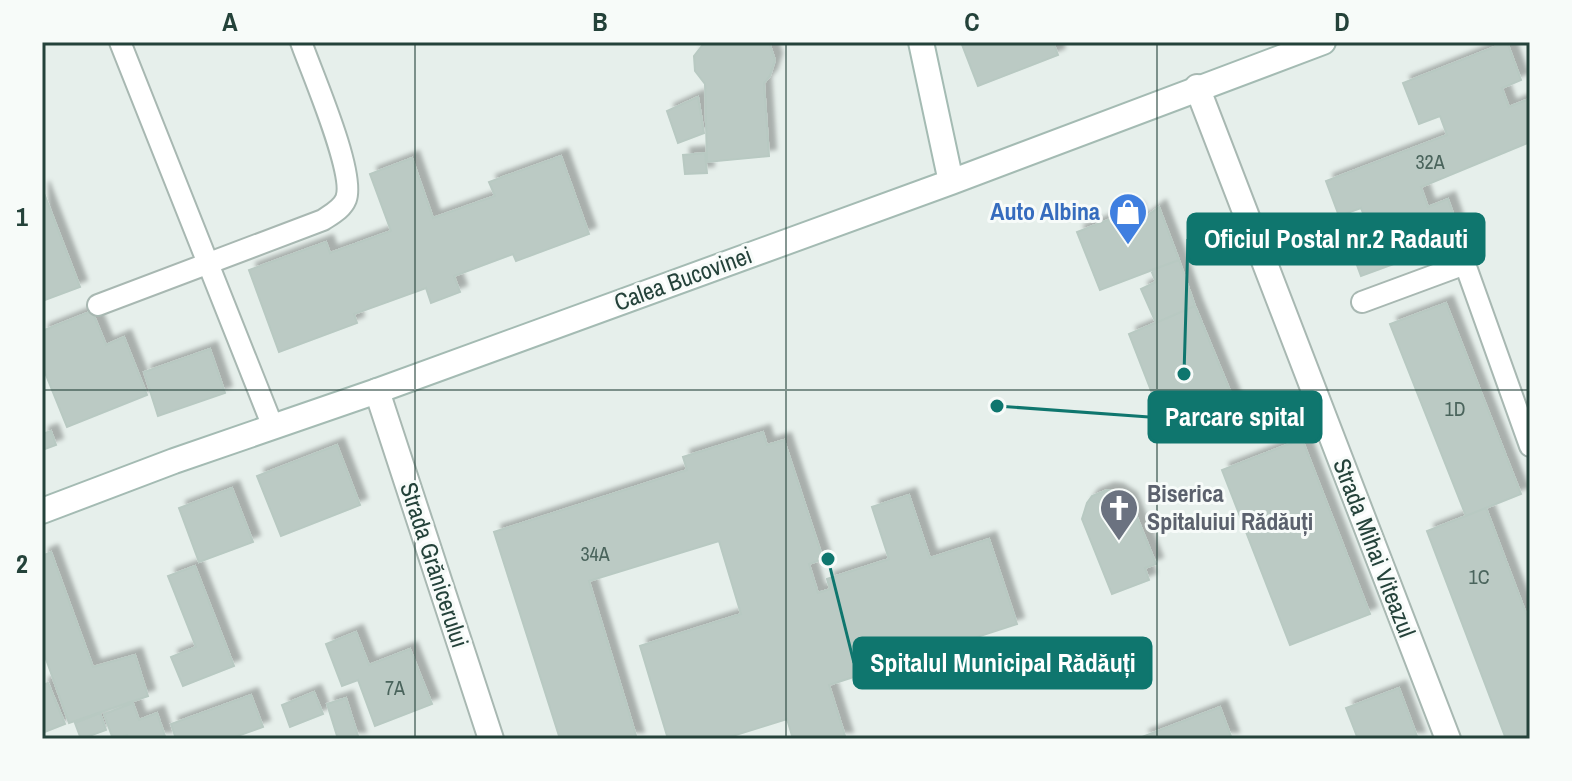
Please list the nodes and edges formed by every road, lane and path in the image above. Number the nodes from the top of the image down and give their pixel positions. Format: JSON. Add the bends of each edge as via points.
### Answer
{"nodes":[{"id":1,"x":120,"y":42,"type":"edge"},
{"id":2,"x":301,"y":42,"type":"edge"},
{"id":3,"x":921,"y":42,"type":"edge"},
{"id":4,"x":1323,"y":42,"type":"edge"},
{"id":5,"x":1197,"y":87,"type":"junction"},
{"id":6,"x":951,"y":182,"type":"junction"},
{"id":7,"x":208,"y":263,"type":"junction"},
{"id":8,"x":1362,"y":302,"type":"dead end"},
{"id":9,"x":98,"y":305,"type":"dead end"},
{"id":10,"x":377,"y":391,"type":"junction"},
{"id":11,"x":273,"y":427,"type":"junction"},
{"id":12,"x":1530,"y":446,"type":"edge"},
{"id":13,"x":42,"y":511,"type":"edge"},
{"id":14,"x":491,"y":739,"type":"edge"},
{"id":15,"x":1448,"y":739,"type":"edge"}],
"edges":[{"from":1,"to":7,"type":"lane"},
{"from":2,"to":7,"type":"lane","via":[[346,167],[347,197],[323,220]]},
{"from":3,"to":6,"type":"main road"},
{"from":4,"to":5,"type":"main road","name":"Calea Bucovinei"},
{"from":5,"to":6,"type":"main road","name":"Calea Bucovinei"},
{"from":5,"to":15,"type":"main road","name":"Strada Mihai Viteazul"},
{"from":6,"to":10,"type":"main road","name":"Calea Bucovinei"},
{"from":7,"to":9,"type":"lane"},
{"from":7,"to":11,"type":"lane"},
{"from":8,"to":12,"type":"lane","via":[[1465,264]]},
{"from":10,"to":11,"type":"main road","name":"Calea Bucovinei"},
{"from":10,"to":14,"type":"main road","name":"Strada Grănicerului"},
{"from":11,"to":13,"type":"main road","name":"Calea Bucovinei"}]}
